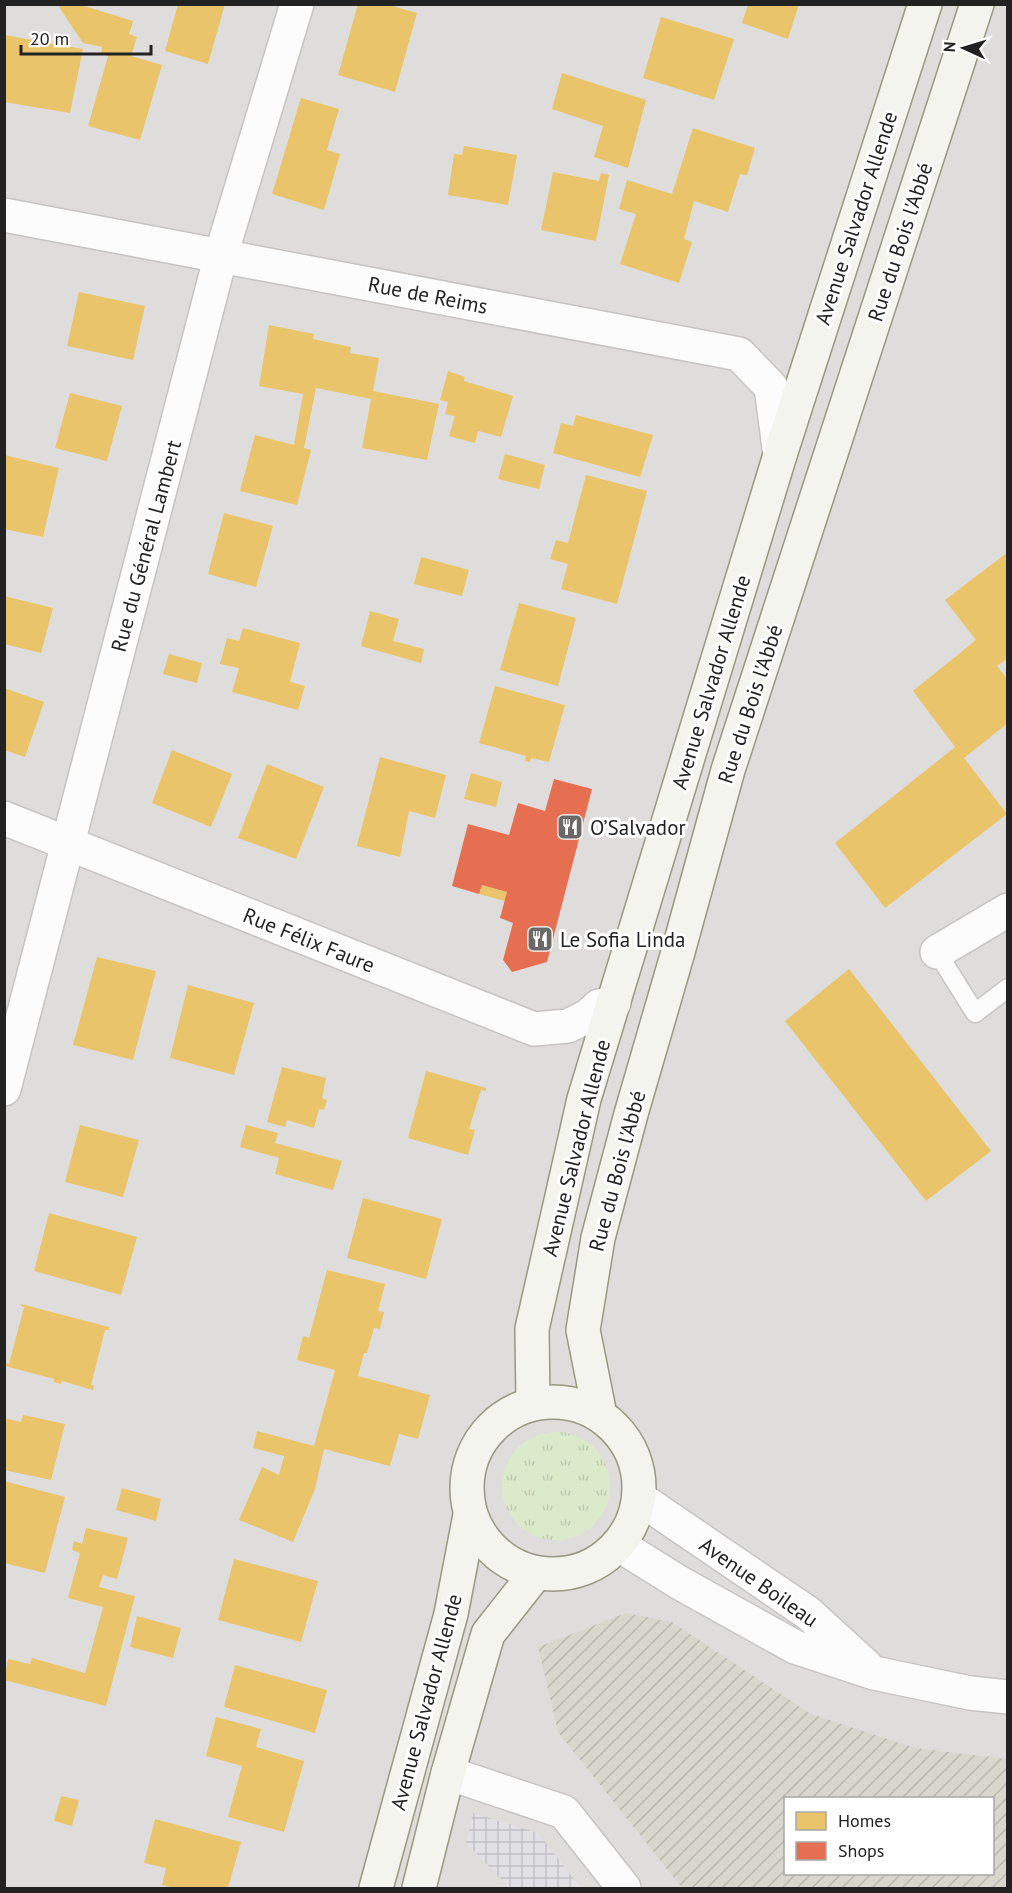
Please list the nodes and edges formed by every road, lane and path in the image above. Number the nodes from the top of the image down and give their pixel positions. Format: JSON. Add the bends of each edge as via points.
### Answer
{"nodes":[{"id":1,"x":297,"y":4,"type":"edge"},
{"id":2,"x":925,"y":4,"type":"edge"},
{"id":3,"x":978,"y":4,"type":"edge"},
{"id":4,"x":4,"y":215,"type":"edge"},
{"id":5,"x":221,"y":255,"type":"junction"},
{"id":6,"x":780,"y":455,"type":"junction"},
{"id":7,"x":4,"y":818,"type":"edge"},
{"id":8,"x":67,"y":844,"type":"junction"},
{"id":9,"x":1008,"y":910,"type":"edge"},
{"id":10,"x":938,"y":952,"type":"joint"},
{"id":11,"x":1008,"y":988,"type":"edge"},
{"id":12,"x":614,"y":1003,"type":"junction"},
{"id":13,"x":4,"y":1089,"type":"edge"},
{"id":14,"x":533,"y":1403,"type":"junction"},
{"id":15,"x":600,"y":1415,"type":"junction"},
{"id":16,"x":639,"y":1498,"type":"junction"},
{"id":17,"x":471,"y":1515,"type":"junction"},
{"id":18,"x":619,"y":1545,"type":"junction"},
{"id":19,"x":536,"y":1573,"type":"junction"},
{"id":20,"x":874,"y":1673,"type":"junction"},
{"id":21,"x":1008,"y":1696,"type":"edge"},
{"id":22,"x":448,"y":1773,"type":"junction"},
{"id":23,"x":376,"y":1888,"type":"edge"},
{"id":24,"x":419,"y":1888,"type":"edge"},
{"id":25,"x":624,"y":1888,"type":"edge"}],
"edges":[{"from":1,"to":5,"type":"street","name":"Rue du Général Lambert"},
{"from":2,"to":6,"type":"main road","name":"Avenue Salvador Allende"},
{"from":3,"to":15,"type":"main road","name":"Rue du Bois l'Abbé","via":[[732,759],[631,1114],[598,1239],[583,1330]]},
{"from":4,"to":5,"type":"street","name":"Rue de Reims"},
{"from":5,"to":6,"type":"street","name":"Rue de Reims","via":[[739,354],[771,387]]},
{"from":5,"to":8,"type":"street","name":"Rue du Général Lambert"},
{"from":6,"to":12,"type":"main road","name":"Avenue Salvador Allende"},
{"from":7,"to":8,"type":"street","name":"Rue Félix Faure"},
{"from":8,"to":12,"type":"street","name":"Rue Félix Faure","via":[[534,1029],[568,1026],[600,1006]]},
{"from":8,"to":13,"type":"street","name":"Rue du Général Lambert"},
{"from":9,"to":10,"type":"street"},
{"from":10,"to":11,"type":"lane","via":[[975,1013]]},
{"from":12,"to":14,"type":"main road","name":"Avenue Salvador Allende","via":[[584,1099],[532,1329]]},
{"from":14,"to":15,"type":"main road","via":[[567,1402]]},
{"from":14,"to":17,"type":"main road","via":[[501,1418],[478,1445],[466,1479]]},
{"from":15,"to":16,"type":"main road","via":[[618,1431],[631,1451],[638,1474]]},
{"from":16,"to":18,"type":"main road","via":[[632,1523]]},
{"from":16,"to":20,"type":"street","name":"Avenue Boileau","via":[[808,1613]]},
{"from":17,"to":19,"type":"main road","via":[[485,1541],[507,1562]]},
{"from":17,"to":23,"type":"main road","name":"Avenue Salvador Allende","via":[[451,1614]]},
{"from":18,"to":19,"type":"main road","via":[[595,1564],[566,1574]]},
{"from":18,"to":20,"type":"street","name":"Avenue Boileau","via":[[795,1647]]},
{"from":19,"to":22,"type":"main road","name":"Avenue Salvador Allende","via":[[488,1634]]},
{"from":20,"to":21,"type":"street","name":"Avenue Boileau","via":[[970,1694]]},
{"from":22,"to":24,"type":"main road","name":"Avenue Salvador Allende"},
{"from":22,"to":25,"type":"street","via":[[564,1812]]}]}
